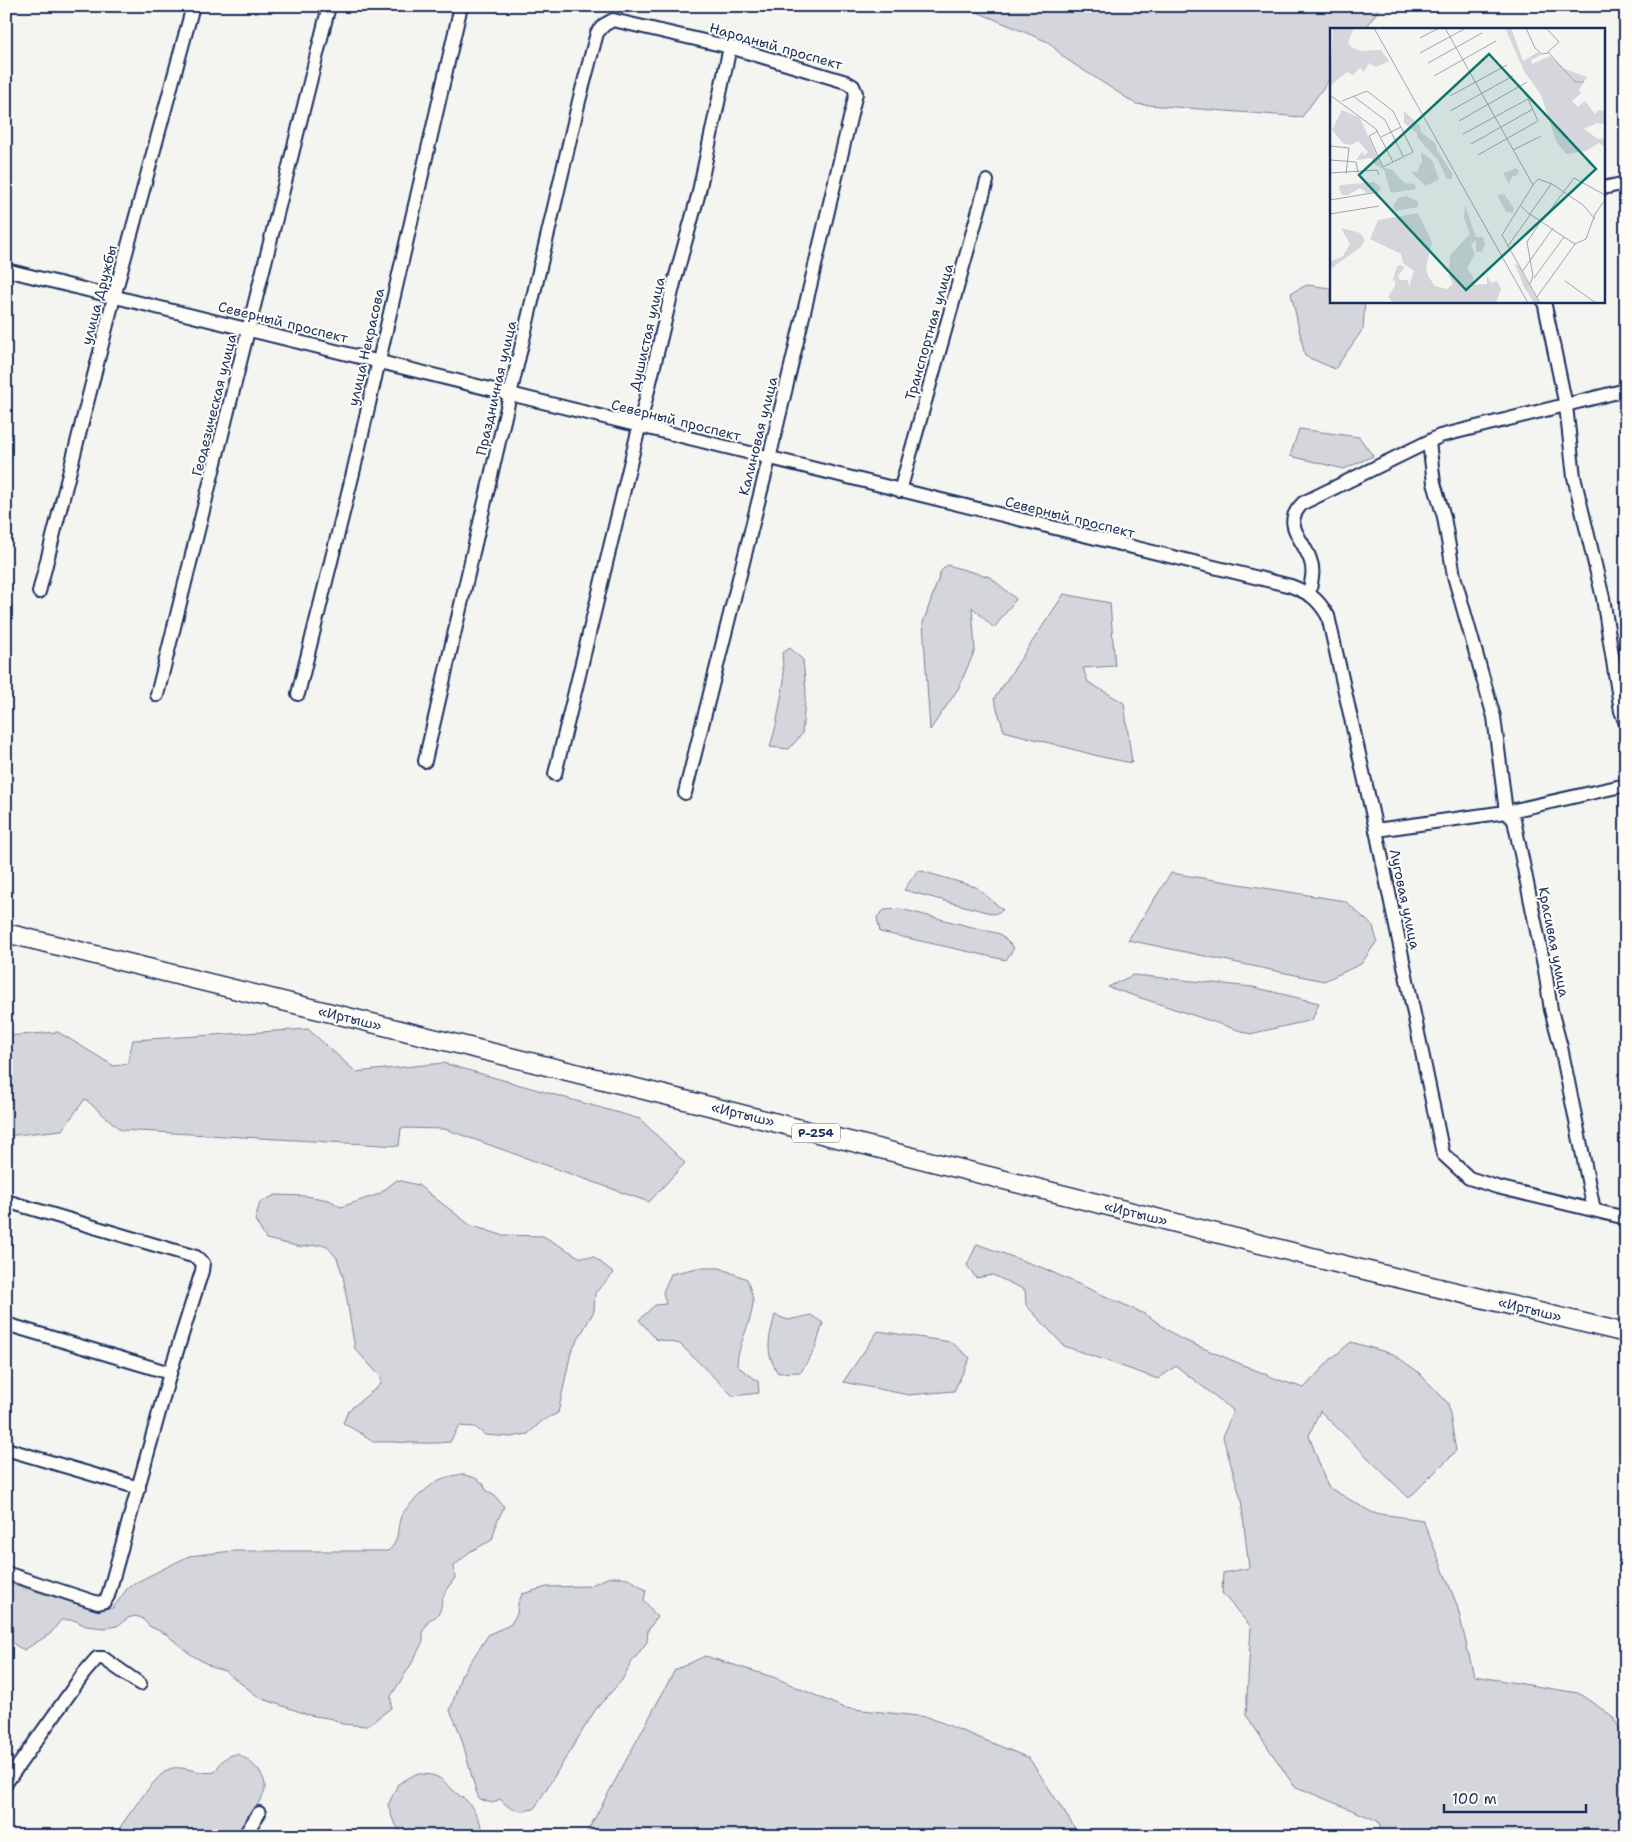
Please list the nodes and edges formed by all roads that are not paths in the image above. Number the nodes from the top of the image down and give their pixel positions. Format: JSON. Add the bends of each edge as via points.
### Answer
{"nodes":[{"id":1,"x":193,"y":6,"type":"edge"},
{"id":2,"x":329,"y":6,"type":"edge"},
{"id":3,"x":462,"y":6,"type":"edge"},
{"id":4,"x":604,"y":25,"type":"joint"},
{"id":5,"x":730,"y":47,"type":"junction"},
{"id":6,"x":853,"y":86,"type":"joint"},
{"id":7,"x":987,"y":181,"type":"dead end"},
{"id":8,"x":1626,"y":183,"type":"edge"},
{"id":9,"x":1604,"y":188,"type":"edge"},
{"id":10,"x":6,"y":270,"type":"edge"},
{"id":11,"x":114,"y":298,"type":"junction"},
{"id":12,"x":1544,"y":302,"type":"edge"},
{"id":13,"x":248,"y":329,"type":"junction"},
{"id":14,"x":378,"y":361,"type":"junction"},
{"id":15,"x":1626,"y":390,"type":"edge"},
{"id":16,"x":510,"y":395,"type":"junction"},
{"id":17,"x":1566,"y":406,"type":"junction"},
{"id":18,"x":640,"y":427,"type":"junction"},
{"id":19,"x":1428,"y":442,"type":"junction"},
{"id":20,"x":769,"y":458,"type":"junction"},
{"id":21,"x":900,"y":490,"type":"junction"},
{"id":22,"x":40,"y":592,"type":"dead end"},
{"id":23,"x":1309,"y":594,"type":"junction"},
{"id":24,"x":1328,"y":616,"type":"joint"},
{"id":25,"x":298,"y":694,"type":"dead end"},
{"id":26,"x":157,"y":695,"type":"dead end"},
{"id":27,"x":1626,"y":724,"type":"edge"},
{"id":28,"x":425,"y":761,"type":"dead end"},
{"id":29,"x":554,"y":774,"type":"dead end"},
{"id":30,"x":1626,"y":785,"type":"edge"},
{"id":31,"x":685,"y":793,"type":"dead end"},
{"id":32,"x":1506,"y":812,"type":"junction"},
{"id":33,"x":1376,"y":830,"type":"junction"},
{"id":34,"x":6,"y":933,"type":"edge"},
{"id":35,"x":6,"y":1201,"type":"edge"},
{"id":36,"x":1594,"y":1210,"type":"junction"},
{"id":37,"x":1626,"y":1218,"type":"edge"},
{"id":38,"x":6,"y":1324,"type":"edge"},
{"id":39,"x":1626,"y":1333,"type":"edge"},
{"id":40,"x":170,"y":1373,"type":"junction"},
{"id":41,"x":6,"y":1449,"type":"edge"},
{"id":42,"x":139,"y":1488,"type":"junction"},
{"id":43,"x":6,"y":1573,"type":"edge"},
{"id":44,"x":140,"y":1684,"type":"dead end"},
{"id":45,"x":6,"y":1783,"type":"edge"},
{"id":46,"x":259,"y":1813,"type":"dead end"},
{"id":47,"x":244,"y":1836,"type":"edge"}],
"edges":[{"from":1,"to":11,"type":"street","name":"улица Дружбы"},
{"from":2,"to":13,"type":"street","name":"Геодезическая улица"},
{"from":3,"to":14,"type":"street","name":"улица Некрасова"},
{"from":4,"to":5,"type":"street","name":"Народный проспект","via":[[613,20]]},
{"from":4,"to":16,"type":"street","name":"Праздничная улица","via":[[597,33],[584,84]]},
{"from":5,"to":6,"type":"street","name":"Народный проспект"},
{"from":5,"to":18,"type":"street","name":"Душистая улица","via":[[698,196]]},
{"from":6,"to":20,"type":"street","name":"Калиновая улица","via":[[856,93]]},
{"from":7,"to":21,"type":"street","name":"Транспортная улица"},
{"from":8,"to":9,"type":"street"},
{"from":10,"to":11,"type":"street","name":"Северный проспект"},
{"from":11,"to":13,"type":"street","name":"Северный проспект"},
{"from":11,"to":22,"type":"street","name":"улица Дружбы"},
{"from":12,"to":17,"type":"street"},
{"from":13,"to":14,"type":"street","name":"Северный проспект"},
{"from":13,"to":26,"type":"street","name":"Геодезическая улица"},
{"from":14,"to":16,"type":"street","name":"Северный проспект"},
{"from":14,"to":25,"type":"street","name":"улица Некрасова"},
{"from":15,"to":17,"type":"street"},
{"from":16,"to":18,"type":"street","name":"Северный проспект"},
{"from":16,"to":28,"type":"street","name":"Праздничная улица"},
{"from":17,"to":19,"type":"street","via":[[1440,436]]},
{"from":17,"to":27,"type":"street","via":[[1574,477],[1603,598],[1620,711]]},
{"from":18,"to":20,"type":"street","name":"Северный проспект"},
{"from":18,"to":29,"type":"street","name":"Душистая улица"},
{"from":19,"to":23,"type":"street","via":[[1303,503],[1296,510],[1293,524],[1311,560],[1313,573]]},
{"from":19,"to":32,"type":"street","name":"Красивая улица","via":[[1454,576],[1494,717]]},
{"from":20,"to":21,"type":"street","name":"Северный проспект"},
{"from":20,"to":31,"type":"street","name":"Калиновая улица"},
{"from":21,"to":23,"type":"street","name":"Северный проспект","via":[[1291,586]]},
{"from":23,"to":24,"type":"street","name":"Северный проспект","via":[[1320,602]]},
{"from":24,"to":33,"type":"street","name":"Луговая улица"},
{"from":30,"to":32,"type":"street"},
{"from":32,"to":33,"type":"street"},
{"from":32,"to":36,"type":"street","name":"Красивая улица","via":[[1514,820]]},
{"from":33,"to":36,"type":"street","name":"Луговая улица","via":[[1443,1154],[1469,1178],[1497,1188]]},
{"from":34,"to":39,"type":"highway","name":"«Иртыш»","number":"Р-254"},
{"from":35,"to":40,"type":"street","via":[[196,1257],[203,1263]]},
{"from":36,"to":37,"type":"street"},
{"from":38,"to":40,"type":"street"},
{"from":40,"to":42,"type":"street"},
{"from":41,"to":42,"type":"street"},
{"from":42,"to":43,"type":"street","via":[[105,1601],[98,1603]]},
{"from":44,"to":45,"type":"street","via":[[103,1658],[97,1658]]},
{"from":46,"to":47,"type":"street"}]}
